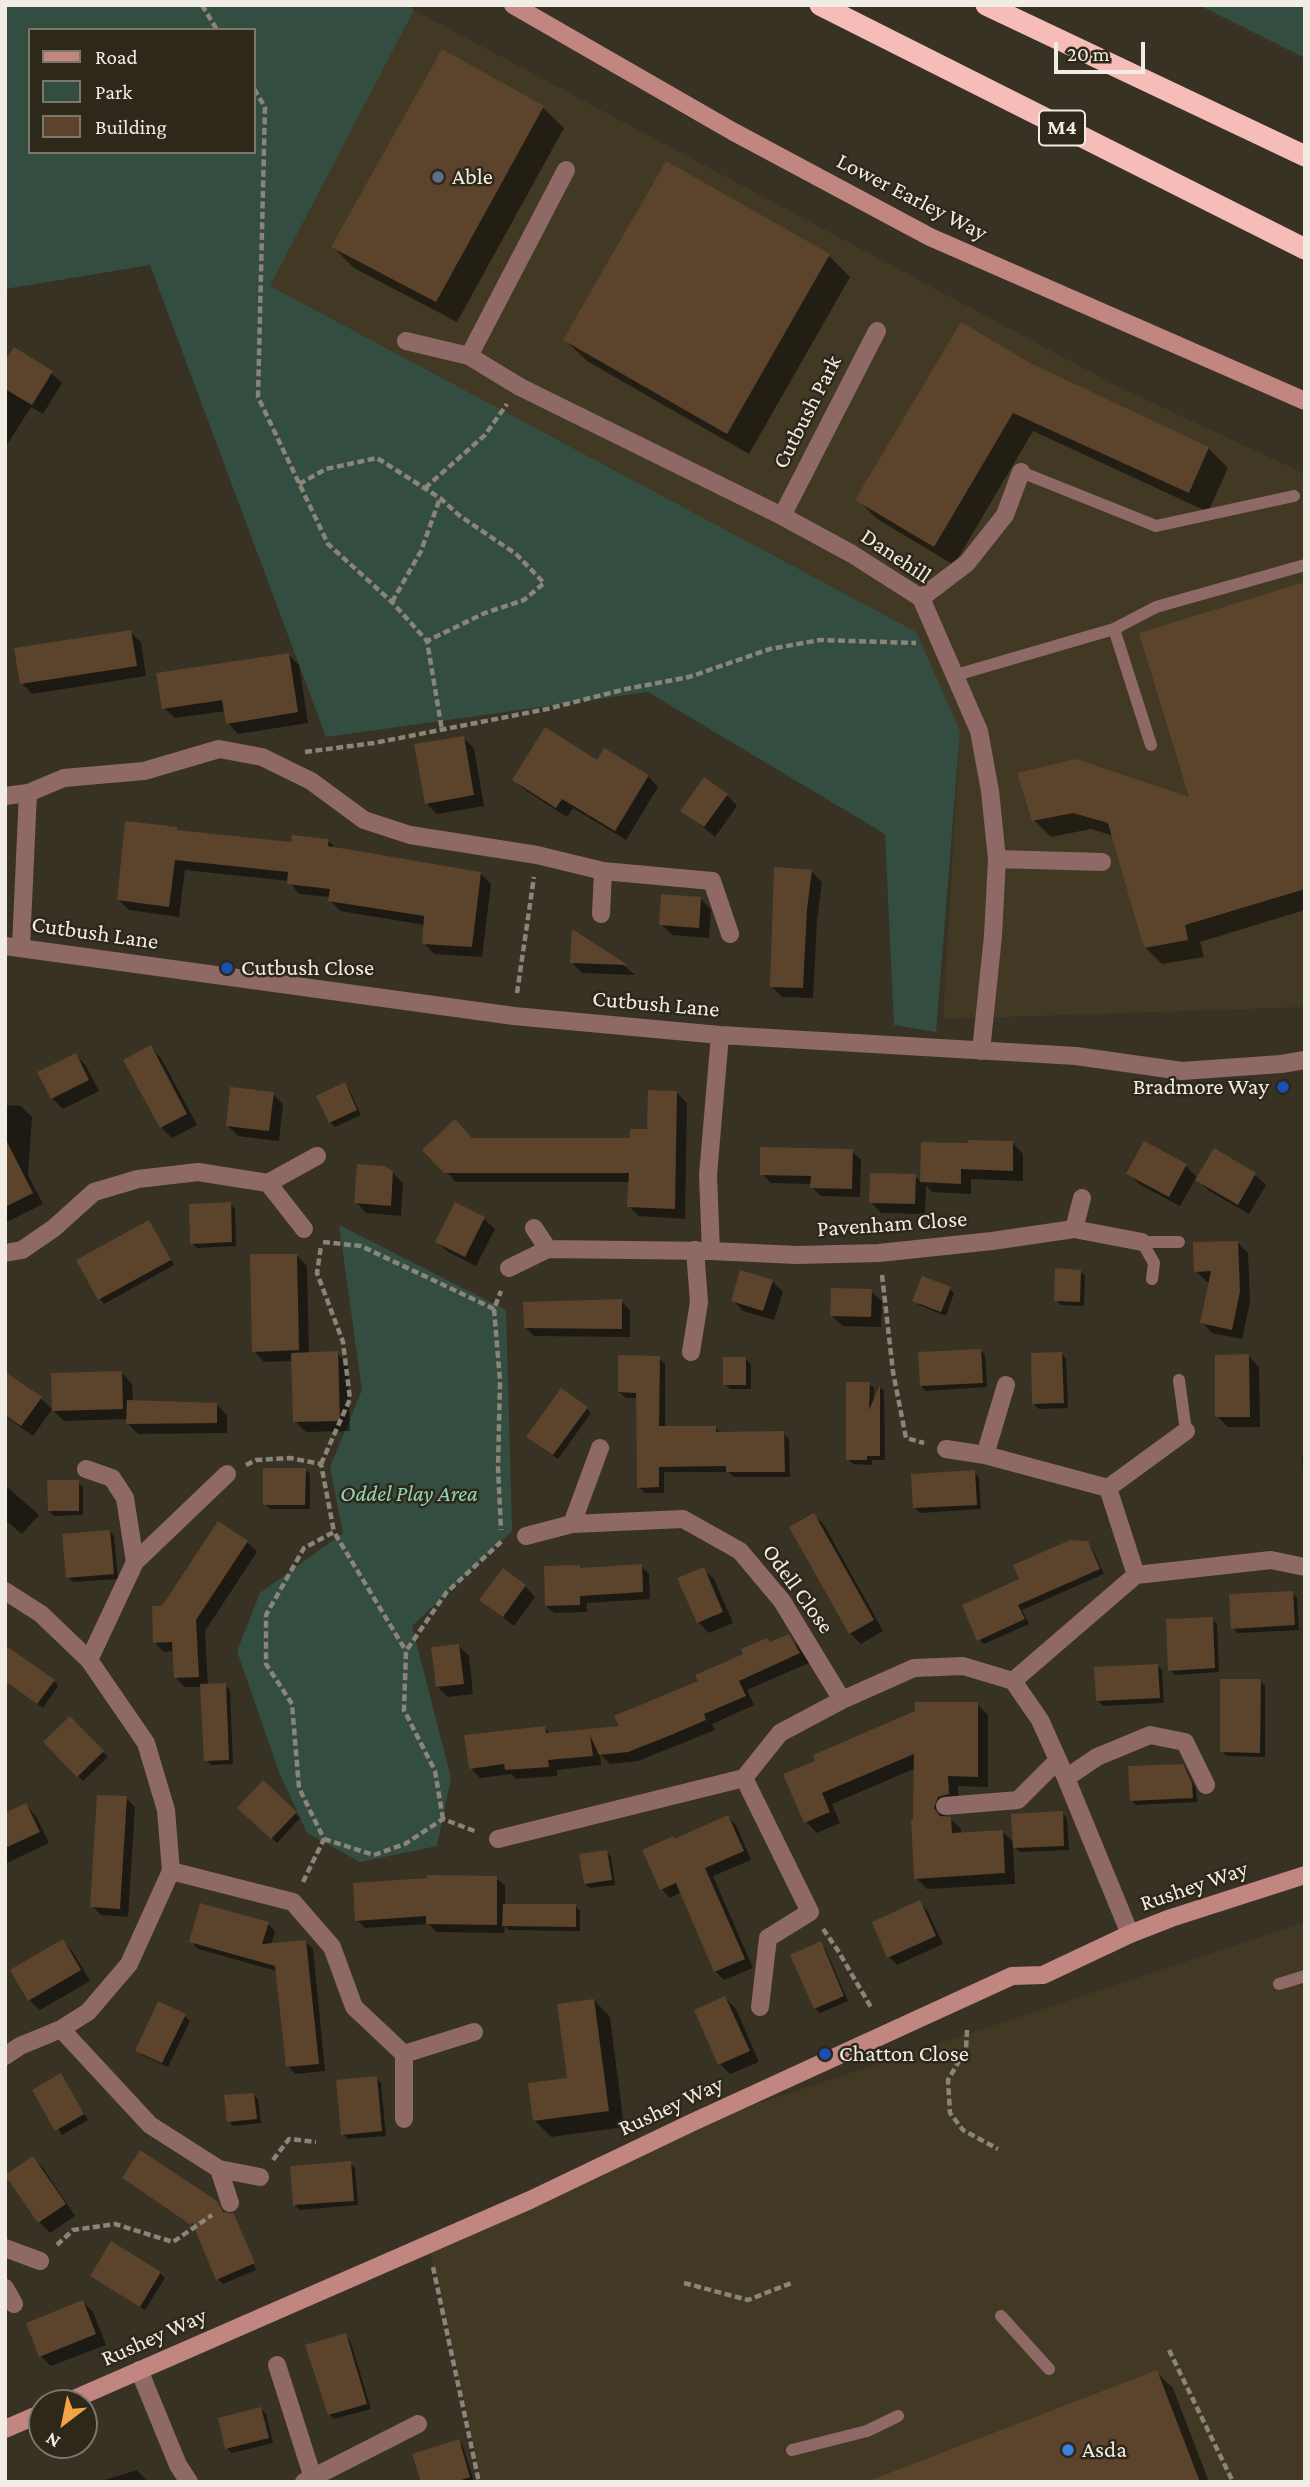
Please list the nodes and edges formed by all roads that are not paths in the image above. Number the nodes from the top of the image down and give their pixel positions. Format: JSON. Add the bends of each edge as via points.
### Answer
{"nodes":[{"id":1,"x":513,"y":5,"type":"edge"},
{"id":2,"x":820,"y":5,"type":"edge"},
{"id":3,"x":986,"y":5,"type":"edge"},
{"id":4,"x":1305,"y":156,"type":"edge"},
{"id":5,"x":566,"y":170,"type":"dead end"},
{"id":6,"x":1305,"y":249,"type":"edge"},
{"id":7,"x":877,"y":331,"type":"dead end"},
{"id":8,"x":407,"y":341,"type":"dead end"},
{"id":9,"x":469,"y":356,"type":"junction"},
{"id":10,"x":1305,"y":401,"type":"edge"},
{"id":11,"x":1021,"y":472,"type":"joint"},
{"id":12,"x":1294,"y":496,"type":"dead end"},
{"id":13,"x":782,"y":516,"type":"junction"},
{"id":14,"x":1305,"y":565,"type":"edge"},
{"id":15,"x":921,"y":598,"type":"junction"},
{"id":16,"x":1114,"y":628,"type":"junction"},
{"id":17,"x":956,"y":675,"type":"junction"},
{"id":18,"x":1151,"y":745,"type":"dead end"},
{"id":19,"x":28,"y":793,"type":"junction"},
{"id":20,"x":5,"y":796,"type":"edge"},
{"id":21,"x":998,"y":859,"type":"junction"},
{"id":22,"x":1102,"y":862,"type":"dead end"},
{"id":23,"x":603,"y":870,"type":"junction"},
{"id":24,"x":601,"y":914,"type":"dead end"},
{"id":25,"x":730,"y":934,"type":"dead end"},
{"id":26,"x":13,"y":947,"type":"edge"},
{"id":27,"x":720,"y":1035,"type":"junction"},
{"id":28,"x":981,"y":1051,"type":"junction"},
{"id":29,"x":1305,"y":1060,"type":"edge"},
{"id":30,"x":317,"y":1156,"type":"dead end"},
{"id":31,"x":268,"y":1183,"type":"junction"},
{"id":32,"x":1082,"y":1198,"type":"dead end"},
{"id":33,"x":534,"y":1228,"type":"dead end"},
{"id":34,"x":1074,"y":1229,"type":"junction"},
{"id":35,"x":304,"y":1230,"type":"road end"},
{"id":36,"x":1142,"y":1242,"type":"junction"},
{"id":37,"x":1179,"y":1242,"type":"dead end"},
{"id":38,"x":548,"y":1250,"type":"junction"},
{"id":39,"x":703,"y":1251,"type":"junction"},
{"id":40,"x":5,"y":1253,"type":"edge"},
{"id":41,"x":509,"y":1268,"type":"road end"},
{"id":42,"x":1152,"y":1279,"type":"dead end"},
{"id":43,"x":691,"y":1352,"type":"dead end"},
{"id":44,"x":1180,"y":1380,"type":"dead end"},
{"id":45,"x":1006,"y":1385,"type":"dead end"},
{"id":46,"x":1186,"y":1432,"type":"joint"},
{"id":47,"x":600,"y":1448,"type":"dead end"},
{"id":48,"x":946,"y":1449,"type":"road end"},
{"id":49,"x":985,"y":1455,"type":"junction"},
{"id":50,"x":86,"y":1469,"type":"dead end"},
{"id":51,"x":227,"y":1474,"type":"road end"},
{"id":52,"x":1108,"y":1488,"type":"junction"},
{"id":53,"x":572,"y":1524,"type":"junction"},
{"id":54,"x":526,"y":1536,"type":"road end"},
{"id":55,"x":135,"y":1562,"type":"junction"},
{"id":56,"x":1305,"y":1567,"type":"edge"},
{"id":57,"x":1136,"y":1574,"type":"junction"},
{"id":58,"x":5,"y":1591,"type":"edge"},
{"id":59,"x":89,"y":1660,"type":"junction"},
{"id":60,"x":1013,"y":1681,"type":"junction"},
{"id":61,"x":842,"y":1699,"type":"junction"},
{"id":62,"x":1057,"y":1761,"type":"junction"},
{"id":63,"x":744,"y":1778,"type":"junction"},
{"id":64,"x":1066,"y":1778,"type":"junction"},
{"id":65,"x":1206,"y":1785,"type":"dead end"},
{"id":66,"x":945,"y":1806,"type":"dead end"},
{"id":67,"x":498,"y":1839,"type":"road end"},
{"id":68,"x":171,"y":1871,"type":"junction"},
{"id":69,"x":1305,"y":1875,"type":"edge"},
{"id":70,"x":1130,"y":1934,"type":"junction"},
{"id":71,"x":1305,"y":1976,"type":"edge"},
{"id":72,"x":1279,"y":1984,"type":"dead end"},
{"id":73,"x":760,"y":2007,"type":"dead end"},
{"id":74,"x":61,"y":2029,"type":"junction"},
{"id":75,"x":474,"y":2032,"type":"dead end"},
{"id":76,"x":404,"y":2054,"type":"junction"},
{"id":77,"x":5,"y":2056,"type":"edge"},
{"id":78,"x":404,"y":2119,"type":"dead end"},
{"id":79,"x":219,"y":2169,"type":"junction"},
{"id":80,"x":260,"y":2177,"type":"road end"},
{"id":81,"x":230,"y":2203,"type":"road end"},
{"id":82,"x":5,"y":2248,"type":"edge"},
{"id":83,"x":40,"y":2261,"type":"road end"},
{"id":84,"x":1001,"y":2316,"type":"dead end"},
{"id":85,"x":276,"y":2365,"type":"dead end"},
{"id":86,"x":1049,"y":2369,"type":"dead end"},
{"id":87,"x":139,"y":2370,"type":"junction"},
{"id":88,"x":96,"y":2389,"type":"edge"},
{"id":89,"x":898,"y":2416,"type":"dead end"},
{"id":90,"x":28,"y":2419,"type":"edge"},
{"id":91,"x":418,"y":2424,"type":"dead end"},
{"id":92,"x":5,"y":2430,"type":"edge"},
{"id":93,"x":792,"y":2450,"type":"dead end"},
{"id":94,"x":308,"y":2480,"type":"edge"},
{"id":95,"x":189,"y":2482,"type":"edge"}],
"edges":[{"from":1,"to":10,"type":"street","name":"Lower Earley Way","via":[[732,131],[930,237]]},
{"from":2,"to":6,"type":"highway","number":"M4"},
{"from":3,"to":4,"type":"highway"},
{"from":5,"to":9,"type":"street"},
{"from":7,"to":13,"type":"street","name":"Cutbush Park"},
{"from":8,"to":9,"type":"street","name":"Danehill"},
{"from":9,"to":13,"type":"street","name":"Danehill","via":[[520,387]]},
{"from":11,"to":12,"type":"lane","via":[[1156,527]]},
{"from":11,"to":15,"type":"street","via":[[1005,515],[967,563]]},
{"from":13,"to":15,"type":"street","name":"Danehill"},
{"from":14,"to":16,"type":"lane","via":[[1156,607]]},
{"from":15,"to":17,"type":"street","name":"Danehill"},
{"from":16,"to":17,"type":"lane"},
{"from":16,"to":18,"type":"lane"},
{"from":17,"to":21,"type":"street","name":"Danehill","via":[[979,731]]},
{"from":19,"to":20,"type":"street"},
{"from":19,"to":23,"type":"street","via":[[64,778],[144,771],[219,749],[262,757],[311,781],[364,820],[410,835]]},
{"from":19,"to":26,"type":"street"},
{"from":21,"to":22,"type":"street"},
{"from":21,"to":28,"type":"street","name":"Danehill"},
{"from":23,"to":24,"type":"street"},
{"from":23,"to":25,"type":"street","via":[[712,881]]},
{"from":26,"to":27,"type":"street","name":"Cutbush Lane","via":[[514,1016]]},
{"from":27,"to":28,"type":"street","name":"Cutbush Lane"},
{"from":27,"to":39,"type":"street"},
{"from":28,"to":29,"type":"street","name":"Cutbush Lane","via":[[1076,1056],[1182,1071]]},
{"from":30,"to":31,"type":"street"},
{"from":31,"to":35,"type":"street"},
{"from":31,"to":40,"type":"street","via":[[198,1172],[138,1180],[93,1192],[54,1228],[22,1250]]},
{"from":32,"to":34,"type":"street"},
{"from":33,"to":38,"type":"street"},
{"from":34,"to":36,"type":"street","name":"Pavenham Close"},
{"from":34,"to":39,"type":"street","name":"Pavenham Close","via":[[879,1253]]},
{"from":36,"to":37,"type":"lane"},
{"from":36,"to":42,"type":"lane","via":[[1154,1263]]},
{"from":38,"to":39,"type":"street","name":"Pavenham Close"},
{"from":38,"to":41,"type":"street","name":"Pavenham Close"},
{"from":39,"to":43,"type":"street"},
{"from":44,"to":46,"type":"lane"},
{"from":45,"to":49,"type":"street"},
{"from":46,"to":52,"type":"street"},
{"from":47,"to":53,"type":"street"},
{"from":48,"to":49,"type":"street"},
{"from":49,"to":52,"type":"street"},
{"from":50,"to":55,"type":"street","via":[[112,1478],[125,1497]]},
{"from":51,"to":55,"type":"street"},
{"from":52,"to":57,"type":"street"},
{"from":53,"to":54,"type":"street","name":"Odell Close"},
{"from":53,"to":61,"type":"street","name":"Odell Close","via":[[683,1519],[740,1551],[782,1601]]},
{"from":55,"to":59,"type":"street"},
{"from":56,"to":57,"type":"street","via":[[1271,1560]]},
{"from":57,"to":60,"type":"street"},
{"from":58,"to":59,"type":"street","via":[[41,1614]]},
{"from":59,"to":68,"type":"street","via":[[146,1743],[166,1811]]},
{"from":60,"to":61,"type":"street","via":[[963,1666],[914,1668]]},
{"from":60,"to":62,"type":"street","via":[[1040,1720]]},
{"from":61,"to":63,"type":"street","via":[[780,1733]]},
{"from":62,"to":64,"type":"street"},
{"from":62,"to":66,"type":"street","via":[[1018,1800]]},
{"from":63,"to":67,"type":"street"},
{"from":63,"to":73,"type":"street","via":[[810,1912],[768,1938]]},
{"from":64,"to":65,"type":"street","via":[[1097,1757],[1150,1735],[1185,1742]]},
{"from":64,"to":70,"type":"street"},
{"from":68,"to":74,"type":"street","via":[[129,1964],[88,2012]]},
{"from":68,"to":76,"type":"street","via":[[293,1902],[332,1947],[354,2007]]},
{"from":69,"to":70,"type":"street","name":"Rushey Way"},
{"from":70,"to":87,"type":"street","name":"Rushey Way","via":[[1043,1975],[1012,1976],[930,2012],[530,2200]]},
{"from":71,"to":72,"type":"lane"},
{"from":74,"to":77,"type":"street"},
{"from":74,"to":79,"type":"street","via":[[150,2125]]},
{"from":75,"to":76,"type":"street"},
{"from":76,"to":78,"type":"street"},
{"from":79,"to":80,"type":"street"},
{"from":79,"to":81,"type":"street"},
{"from":82,"to":83,"type":"street"},
{"from":84,"to":86,"type":"lane"},
{"from":85,"to":94,"type":"street"},
{"from":87,"to":88,"type":"street","name":"Rushey Way"},
{"from":87,"to":95,"type":"street"},
{"from":89,"to":93,"type":"lane","via":[[867,2431]]},
{"from":90,"to":92,"type":"street"},
{"from":91,"to":94,"type":"street"}]}
